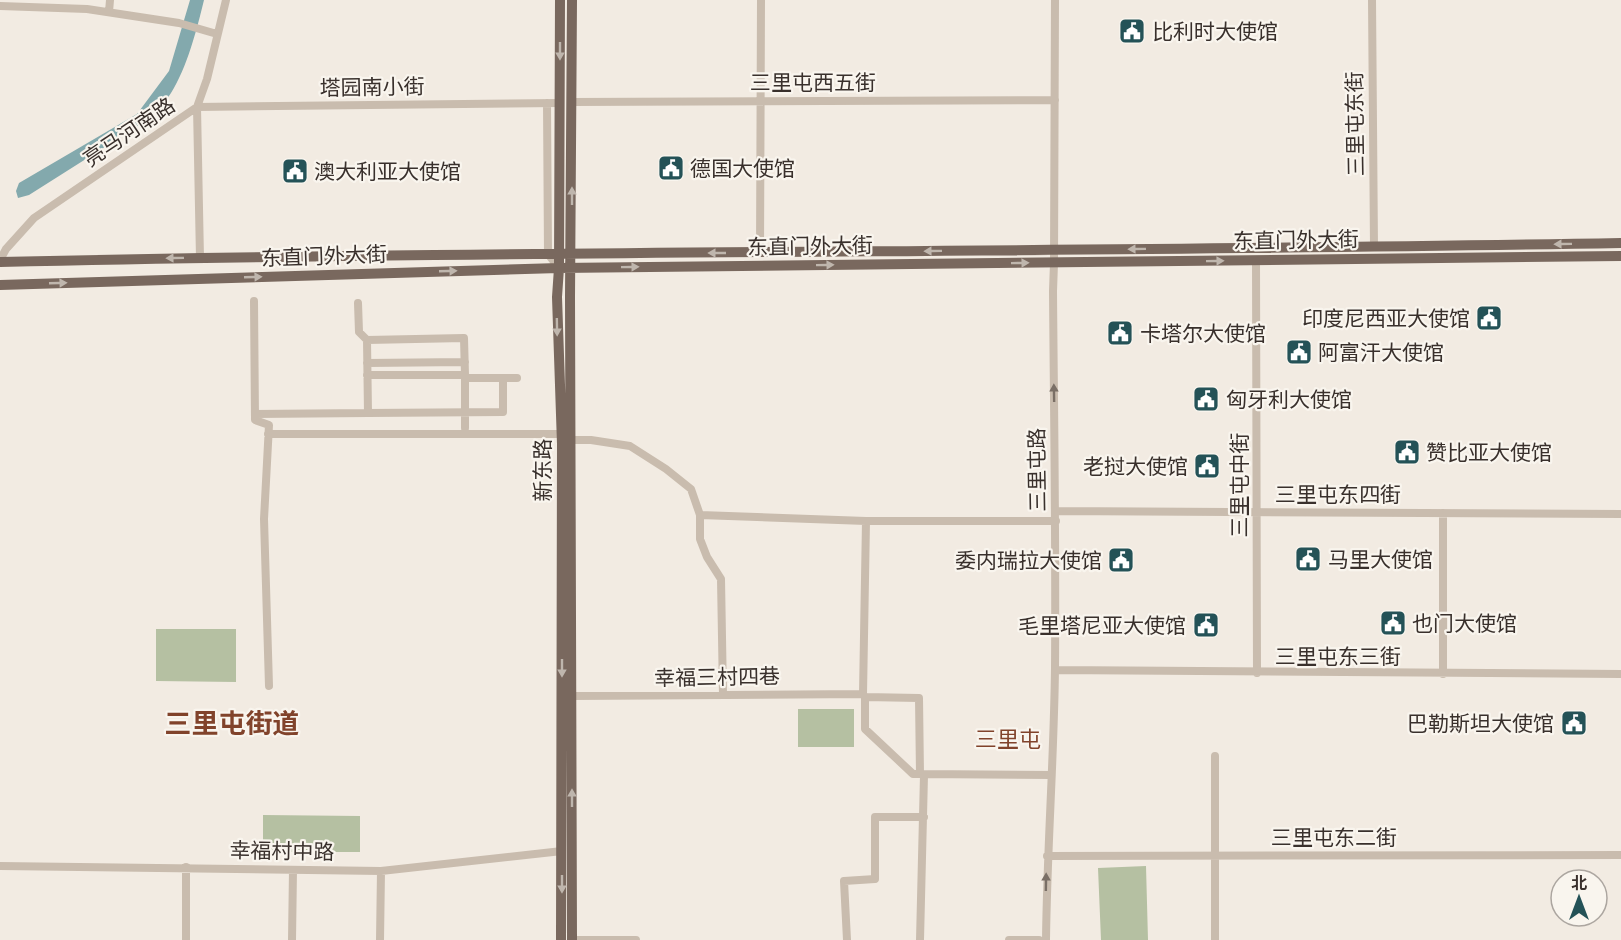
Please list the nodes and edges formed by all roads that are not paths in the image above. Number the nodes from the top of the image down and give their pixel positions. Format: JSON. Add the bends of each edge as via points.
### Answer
{"nodes":[{"id":1,"x":110,"y":0,"type":"edge"},
{"id":2,"x":226,"y":0,"type":"edge"},
{"id":3,"x":560,"y":0,"type":"edge"},
{"id":4,"x":572,"y":0,"type":"edge"},
{"id":5,"x":761,"y":0,"type":"edge"},
{"id":6,"x":1055,"y":0,"type":"edge"},
{"id":7,"x":1372,"y":0,"type":"edge"},
{"id":8,"x":0,"y":6,"type":"edge"},
{"id":9,"x":108,"y":12,"type":"junction"},
{"id":10,"x":217,"y":34,"type":"junction"},
{"id":11,"x":760,"y":100,"type":"junction"},
{"id":12,"x":1055,"y":100,"type":"junction"},
{"id":13,"x":572,"y":102,"type":"junction"},
{"id":14,"x":548,"y":103,"type":"junction"},
{"id":15,"x":559,"y":103,"type":"junction"},
{"id":16,"x":197,"y":107,"type":"junction"},
{"id":17,"x":1621,"y":243,"type":"edge"},
{"id":18,"x":1374,"y":247,"type":"junction"},
{"id":19,"x":1054,"y":250,"type":"junction"},
{"id":20,"x":760,"y":253,"type":"junction"},
{"id":21,"x":554,"y":254,"type":"junction"},
{"id":22,"x":572,"y":254,"type":"junction"},
{"id":23,"x":1621,"y":256,"type":"edge"},
{"id":24,"x":200,"y":258,"type":"junction"},
{"id":25,"x":1256,"y":260,"type":"junction"},
{"id":26,"x":0,"y":261,"type":"edge"},
{"id":27,"x":1054,"y":263,"type":"junction"},
{"id":28,"x":559,"y":268,"type":"junction"},
{"id":29,"x":572,"y":268,"type":"junction"},
{"id":30,"x":0,"y":285,"type":"edge"},
{"id":31,"x":254,"y":301,"type":"dead end"},
{"id":32,"x":358,"y":303,"type":"dead end"},
{"id":33,"x":367,"y":340,"type":"junction"},
{"id":34,"x":367,"y":363,"type":"junction"},
{"id":35,"x":465,"y":363,"type":"junction"},
{"id":36,"x":368,"y":375,"type":"junction"},
{"id":37,"x":465,"y":376,"type":"junction"},
{"id":38,"x":517,"y":378,"type":"dead end"},
{"id":39,"x":368,"y":413,"type":"junction"},
{"id":40,"x":465,"y":413,"type":"junction"},
{"id":41,"x":255,"y":414,"type":"junction"},
{"id":42,"x":465,"y":428,"type":"dead end"},
{"id":43,"x":268,"y":434,"type":"junction"},
{"id":44,"x":566,"y":437,"type":"junction"},
{"id":45,"x":1258,"y":512,"type":"junction"},
{"id":46,"x":1443,"y":513,"type":"junction"},
{"id":47,"x":1621,"y":514,"type":"edge"},
{"id":48,"x":700,"y":515,"type":"junction"},
{"id":49,"x":1056,"y":516,"type":"junction"},
{"id":50,"x":866,"y":521,"type":"junction"},
{"id":51,"x":1055,"y":670,"type":"junction"},
{"id":52,"x":1257,"y":673,"type":"junction"},
{"id":53,"x":1443,"y":674,"type":"junction"},
{"id":54,"x":1621,"y":674,"type":"edge"},
{"id":55,"x":269,"y":686,"type":"dead end"},
{"id":56,"x":723,"y":695,"type":"junction"},
{"id":57,"x":864,"y":695,"type":"junction"},
{"id":58,"x":572,"y":696,"type":"junction"},
{"id":59,"x":1215,"y":756,"type":"dead end"},
{"id":60,"x":922,"y":775,"type":"junction"},
{"id":61,"x":1051,"y":775,"type":"junction"},
{"id":62,"x":924,"y":817,"type":"junction"},
{"id":63,"x":562,"y":851,"type":"junction"},
{"id":64,"x":1215,"y":854,"type":"junction"},
{"id":65,"x":1047,"y":855,"type":"junction"},
{"id":66,"x":1621,"y":855,"type":"edge"},
{"id":67,"x":0,"y":866,"type":"edge"},
{"id":68,"x":186,"y":867,"type":"junction"},
{"id":69,"x":293,"y":870,"type":"junction"},
{"id":70,"x":381,"y":871,"type":"junction"},
{"id":71,"x":186,"y":940,"type":"edge"},
{"id":72,"x":292,"y":940,"type":"edge"},
{"id":73,"x":380,"y":940,"type":"edge"},
{"id":74,"x":561,"y":940,"type":"edge"},
{"id":75,"x":572,"y":940,"type":"edge"},
{"id":76,"x":636,"y":940,"type":"edge"},
{"id":77,"x":847,"y":940,"type":"edge"},
{"id":78,"x":920,"y":940,"type":"edge"},
{"id":79,"x":1009,"y":940,"type":"edge"},
{"id":80,"x":1039,"y":940,"type":"edge"},
{"id":81,"x":1046,"y":940,"type":"edge"},
{"id":82,"x":1215,"y":940,"type":"edge"}],
"edges":[{"from":1,"to":9,"type":"street"},
{"from":2,"to":10,"type":"street","name":"亮马河南路"},
{"from":3,"to":15,"type":"main road","name":"新东路","one_way":true},
{"from":4,"to":13,"type":"main road","name":"新东路"},
{"from":5,"to":11,"type":"street"},
{"from":6,"to":12,"type":"street","name":"三里屯路"},
{"from":7,"to":18,"type":"street","name":"三里屯东街"},
{"from":8,"to":9,"type":"street"},
{"from":9,"to":10,"type":"street","via":[[179,23]]},
{"from":10,"to":16,"type":"street","name":"亮马河南路"},
{"from":11,"to":12,"type":"street","name":"三里屯西五街"},
{"from":11,"to":13,"type":"street","name":"三里屯西五街"},
{"from":11,"to":20,"type":"street"},
{"from":12,"to":19,"type":"street","name":"三里屯路"},
{"from":22,"to":13,"type":"main road","name":"新东路","one_way":true},
{"from":14,"to":15,"type":"street","name":"塔园南小街"},
{"from":14,"to":16,"type":"street","name":"塔园南小街"},
{"from":14,"to":21,"type":"street","name":"新东路"},
{"from":15,"to":21,"type":"main road","name":"新东路"},
{"from":16,"to":24,"type":"street"},
{"from":16,"to":26,"type":"street","name":"亮马河南路","via":[[34,218]]},
{"from":17,"to":18,"type":"main road","name":"东直门外大街","one_way":true},
{"from":18,"to":19,"type":"main road","name":"东直门外大街","one_way":true},
{"from":19,"to":20,"type":"main road","name":"东直门外大街","one_way":true},
{"from":19,"to":27,"type":"street","name":"三里屯路"},
{"from":20,"to":22,"type":"main road","name":"东直门外大街","one_way":true},
{"from":21,"to":22,"type":"main road","name":"东直门外大街"},
{"from":21,"to":24,"type":"main road","name":"东直门外大街"},
{"from":21,"to":28,"type":"main road","name":"新东路"},
{"from":22,"to":29,"type":"main road","name":"新东路"},
{"from":23,"to":25,"type":"main road","name":"东直门外大街"},
{"from":24,"to":26,"type":"main road","name":"东直门外大街","one_way":true},
{"from":27,"to":25,"type":"main road","name":"东直门外大街","one_way":true},
{"from":25,"to":45,"type":"street","name":"三里屯中街"},
{"from":29,"to":27,"type":"main road","name":"东直门外大街","one_way":true},
{"from":49,"to":27,"type":"street","name":"三里屯路","one_way":true},
{"from":28,"to":29,"type":"main road","name":"东直门外大街"},
{"from":30,"to":28,"type":"main road","name":"东直门外大街","one_way":true},
{"from":28,"to":44,"type":"main road","name":"新东路","one_way":true,"via":[[559,400]]},
{"from":29,"to":44,"type":"main road","name":"新东路"},
{"from":31,"to":41,"type":"street"},
{"from":32,"to":33,"type":"street","via":[[358,332]]},
{"from":33,"to":34,"type":"street"},
{"from":33,"to":35,"type":"street","via":[[464,338]]},
{"from":34,"to":35,"type":"street"},
{"from":34,"to":36,"type":"street"},
{"from":35,"to":37,"type":"street"},
{"from":36,"to":37,"type":"street"},
{"from":36,"to":39,"type":"street"},
{"from":37,"to":38,"type":"street"},
{"from":37,"to":40,"type":"street"},
{"from":37,"to":40,"type":"street","via":[[503,378],[503,412]]},
{"from":39,"to":40,"type":"street"},
{"from":39,"to":41,"type":"street"},
{"from":40,"to":42,"type":"street"},
{"from":41,"to":43,"type":"street","via":[[255,420],[269,425]]},
{"from":43,"to":44,"type":"street"},
{"from":43,"to":55,"type":"street","via":[[264,519]]},
{"from":44,"to":48,"type":"street","via":[[630,446],[691,489]]},
{"from":44,"to":58,"type":"main road","name":"新东路"},
{"from":44,"to":63,"type":"main road","name":"新东路","one_way":true},
{"from":45,"to":46,"type":"street","name":"三里屯东四街"},
{"from":45,"to":49,"type":"street","name":"三里屯东四街"},
{"from":45,"to":52,"type":"street","name":"三里屯中街"},
{"from":46,"to":47,"type":"street","name":"三里屯东四街"},
{"from":46,"to":53,"type":"street"},
{"from":48,"to":50,"type":"street","name":"三里屯东四街"},
{"from":48,"to":56,"type":"street","via":[[700,539],[721,579]]},
{"from":49,"to":50,"type":"street","name":"三里屯东四街"},
{"from":49,"to":51,"type":"street","name":"三里屯路"},
{"from":50,"to":57,"type":"street"},
{"from":51,"to":52,"type":"street","name":"三里屯东三街"},
{"from":51,"to":61,"type":"street","name":"三里屯路"},
{"from":52,"to":53,"type":"street","name":"三里屯东三街"},
{"from":53,"to":54,"type":"street","name":"三里屯东三街"},
{"from":56,"to":57,"type":"street","name":"幸福三村四巷"},
{"from":56,"to":58,"type":"street","name":"幸福三村四巷"},
{"from":57,"to":60,"type":"street","via":[[865,729],[913,774]]},
{"from":57,"to":60,"type":"street","name":"幸福三村四巷","via":[[920,698]]},
{"from":75,"to":58,"type":"main road","name":"新东路","one_way":true},
{"from":59,"to":64,"type":"street"},
{"from":60,"to":61,"type":"street"},
{"from":60,"to":62,"type":"street"},
{"from":61,"to":65,"type":"street","name":"三里屯路"},
{"from":62,"to":77,"type":"street","via":[[874,817],[875,879],[844,881]]},
{"from":62,"to":78,"type":"street"},
{"from":63,"to":70,"type":"street","name":"幸福村中路"},
{"from":63,"to":74,"type":"main road","name":"新东路","one_way":true},
{"from":64,"to":65,"type":"street","name":"三里屯东二街"},
{"from":64,"to":66,"type":"street","name":"三里屯东二街"},
{"from":64,"to":82,"type":"street"},
{"from":81,"to":65,"type":"street","name":"三里屯路","one_way":true},
{"from":67,"to":68,"type":"street","name":"幸福村中路"},
{"from":68,"to":69,"type":"street","name":"幸福村中路"},
{"from":68,"to":71,"type":"street"},
{"from":69,"to":70,"type":"street","name":"幸福村中路"},
{"from":69,"to":72,"type":"street"},
{"from":70,"to":73,"type":"street"},
{"from":75,"to":76,"type":"street"},
{"from":79,"to":80,"type":"street"}]}
